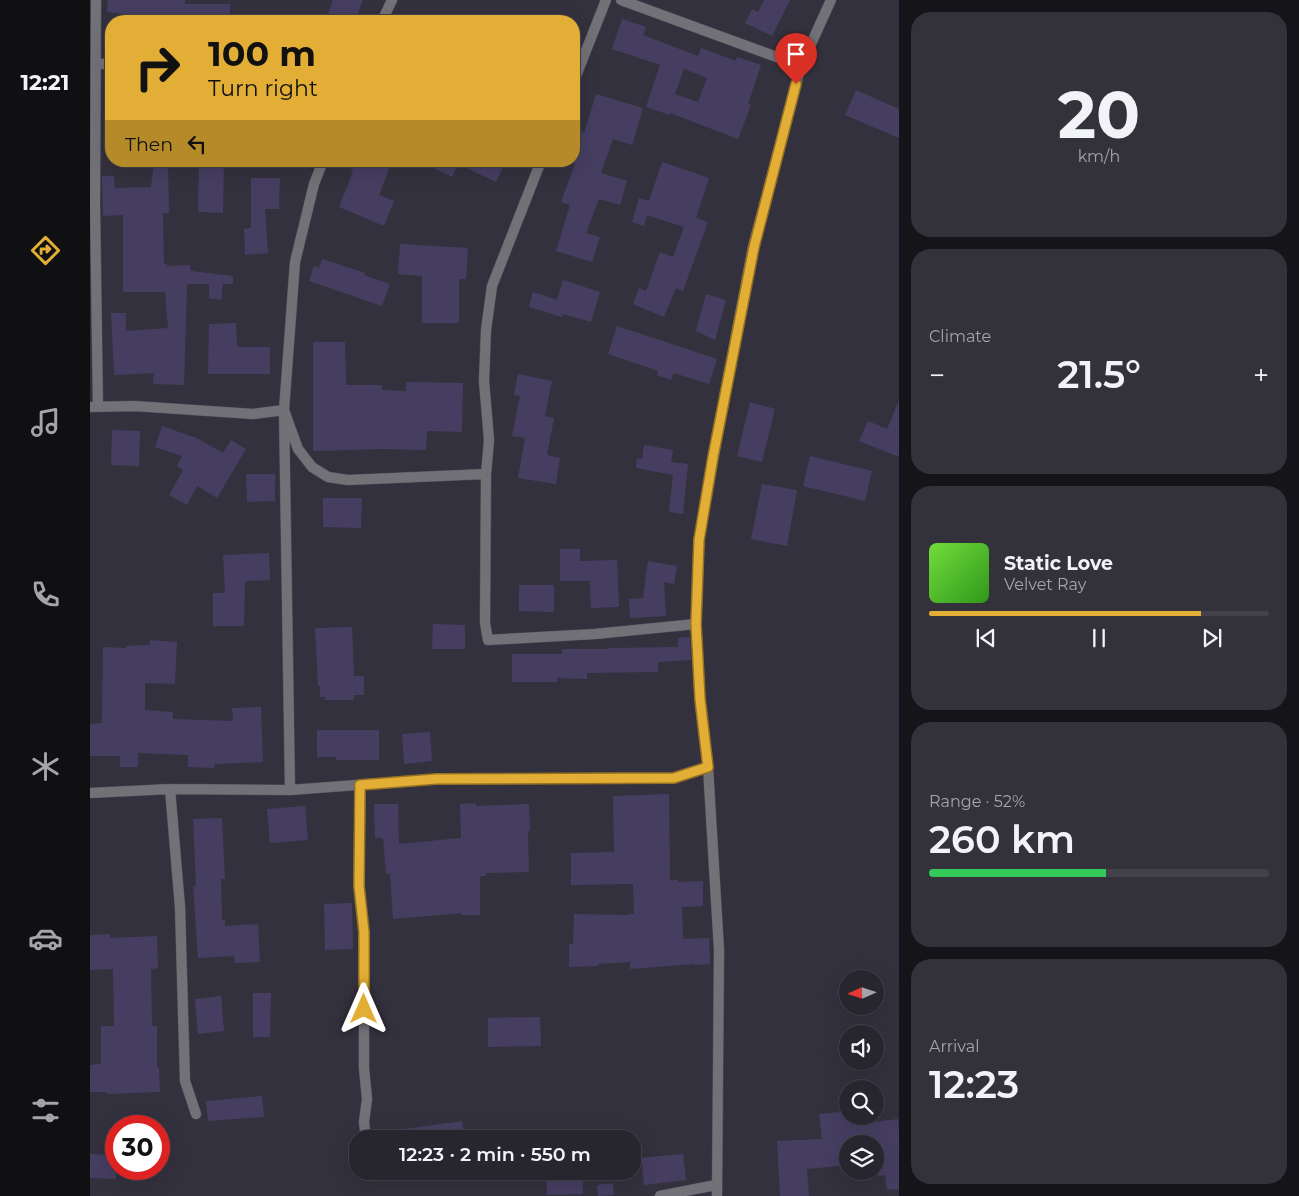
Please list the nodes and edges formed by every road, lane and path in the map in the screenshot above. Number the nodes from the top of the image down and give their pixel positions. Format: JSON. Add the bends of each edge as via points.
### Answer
{"nodes":[{"id":1,"x":96,"y":0,"type":"edge"},
{"id":2,"x":392,"y":0,"type":"edge"},
{"id":3,"x":606,"y":0,"type":"edge"},
{"id":4,"x":621,"y":0,"type":"edge"},
{"id":5,"x":831,"y":0,"type":"edge"},
{"id":6,"x":385,"y":15,"type":"edge"},
{"id":7,"x":96,"y":63,"type":"junction"},
{"id":8,"x":105,"y":64,"type":"edge"},
{"id":9,"x":580,"y":66,"type":"edge"},
{"id":10,"x":801,"y":66,"type":"junction"},
{"id":11,"x":321,"y":167,"type":"edge"},
{"id":12,"x":539,"y":167,"type":"edge"},
{"id":13,"x":93,"y":205,"type":"edge"},
{"id":14,"x":94,"y":407,"type":"edge"},
{"id":15,"x":284,"y":410,"type":"junction"},
{"id":16,"x":486,"y":474,"type":"junction"},
{"id":17,"x":696,"y":624,"type":"junction"},
{"id":18,"x":708,"y":767,"type":"junction"},
{"id":19,"x":360,"y":785,"type":"junction"},
{"id":20,"x":170,"y":789,"type":"junction"},
{"id":21,"x":290,"y":790,"type":"junction"},
{"id":22,"x":90,"y":792,"type":"edge"},
{"id":23,"x":196,"y":1114,"type":"dead end"},
{"id":24,"x":365,"y":1130,"type":"edge"},
{"id":25,"x":717,"y":1191,"type":"edge"},
{"id":26,"x":660,"y":1196,"type":"edge"}],
"edges":[{"from":1,"to":7,"type":"street"},
{"from":2,"to":6,"type":"street"},
{"from":3,"to":9,"type":"street"},
{"from":4,"to":10,"type":"street"},
{"from":5,"to":10,"type":"street"},
{"from":7,"to":8,"type":"street"},
{"from":7,"to":13,"type":"street"},
{"from":10,"to":17,"type":"street","via":[[754,247],[713,457],[699,540]]},
{"from":11,"to":15,"type":"street","via":[[295,262]]},
{"from":12,"to":16,"type":"street","via":[[492,286],[486,330]]},
{"from":13,"to":14,"type":"street"},
{"from":14,"to":15,"type":"street","via":[[134,406],[253,414]]},
{"from":15,"to":16,"type":"street","via":[[298,449],[312,467],[328,477],[348,480]]},
{"from":15,"to":21,"type":"street"},
{"from":16,"to":17,"type":"street","via":[[485,614],[488,640]]},
{"from":17,"to":18,"type":"street"},
{"from":18,"to":19,"type":"street","via":[[674,778],[436,779]]},
{"from":18,"to":25,"type":"street","via":[[718,950]]},
{"from":19,"to":21,"type":"street"},
{"from":19,"to":24,"type":"street","via":[[359,886],[364,932],[367,1099]]},
{"from":20,"to":21,"type":"street"},
{"from":20,"to":22,"type":"street"},
{"from":20,"to":23,"type":"street","via":[[180,907],[185,1081]]},
{"from":25,"to":26,"type":"street"}]}
